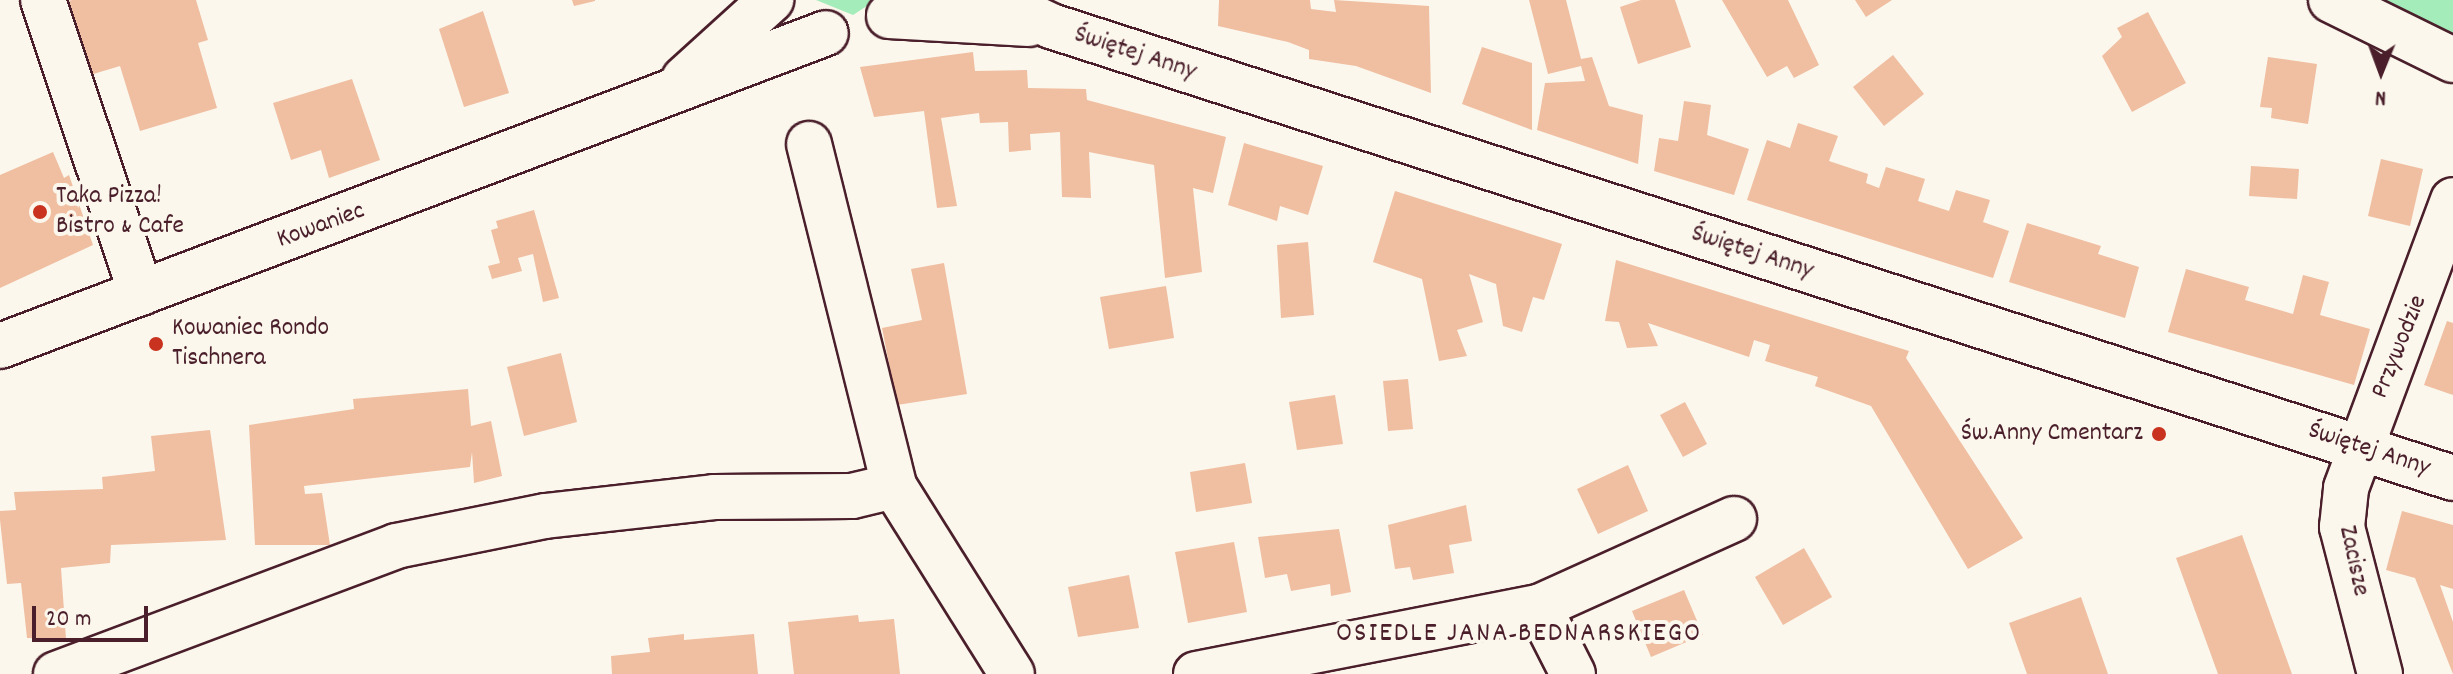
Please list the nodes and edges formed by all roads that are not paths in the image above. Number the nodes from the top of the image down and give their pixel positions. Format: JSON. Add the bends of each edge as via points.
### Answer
{"nodes":[{"id":1,"x":43,"y":0,"type":"edge"},
{"id":2,"x":771,"y":0,"type":"edge"},
{"id":3,"x":791,"y":0,"type":"edge"},
{"id":4,"x":996,"y":0,"type":"edge"},
{"id":5,"x":2331,"y":0,"type":"edge"},
{"id":6,"x":894,"y":8,"type":"edge"},
{"id":7,"x":1051,"y":26,"type":"junction"},
{"id":8,"x":826,"y":33,"type":"junction"},
{"id":9,"x":2453,"y":60,"type":"edge"},
{"id":10,"x":642,"y":107,"type":"junction"},
{"id":11,"x":809,"y":144,"type":"dead end"},
{"id":12,"x":2453,"y":200,"type":"edge"},
{"id":13,"x":141,"y":293,"type":"junction"},
{"id":14,"x":0,"y":346,"type":"edge"},
{"id":15,"x":2359,"y":447,"type":"junction"},
{"id":16,"x":2453,"y":478,"type":"edge"},
{"id":17,"x":894,"y":486,"type":"junction"},
{"id":18,"x":1734,"y":519,"type":"dead end"},
{"id":19,"x":1539,"y":607,"type":"junction"},
{"id":20,"x":56,"y":674,"type":"edge"},
{"id":21,"x":1012,"y":674,"type":"edge"},
{"id":22,"x":1196,"y":674,"type":"edge"},
{"id":23,"x":1573,"y":674,"type":"edge"},
{"id":24,"x":2380,"y":674,"type":"edge"}],
"edges":[{"from":1,"to":13,"type":"street"},
{"from":2,"to":10,"type":"street","name":"Kowaniec","via":[[698,69]]},
{"from":3,"to":8,"type":"street"},
{"from":4,"to":7,"type":"street","name":"Świętej Anny"},
{"from":5,"to":9,"type":"street"},
{"from":6,"to":7,"type":"street","name":"Świętej Anny"},
{"from":6,"to":8,"type":"street","name":"Kowaniec","via":[[865,32]]},
{"from":7,"to":15,"type":"street","name":"Świętej Anny"},
{"from":8,"to":10,"type":"street","name":"Kowaniec"},
{"from":10,"to":13,"type":"street","name":"Kowaniec"},
{"from":11,"to":17,"type":"street"},
{"from":12,"to":15,"type":"street","name":"Przywodzie"},
{"from":13,"to":14,"type":"street","name":"Kowaniec"},
{"from":15,"to":16,"type":"street","name":"Świętej Anny"},
{"from":15,"to":24,"type":"street","name":"Zacisze","via":[[2342,527]]},
{"from":17,"to":20,"type":"street","via":[[852,496],[714,497],[545,516],[396,546]]},
{"from":17,"to":21,"type":"street"},
{"from":18,"to":19,"type":"street"},
{"from":19,"to":22,"type":"street"},
{"from":19,"to":23,"type":"street"}]}
